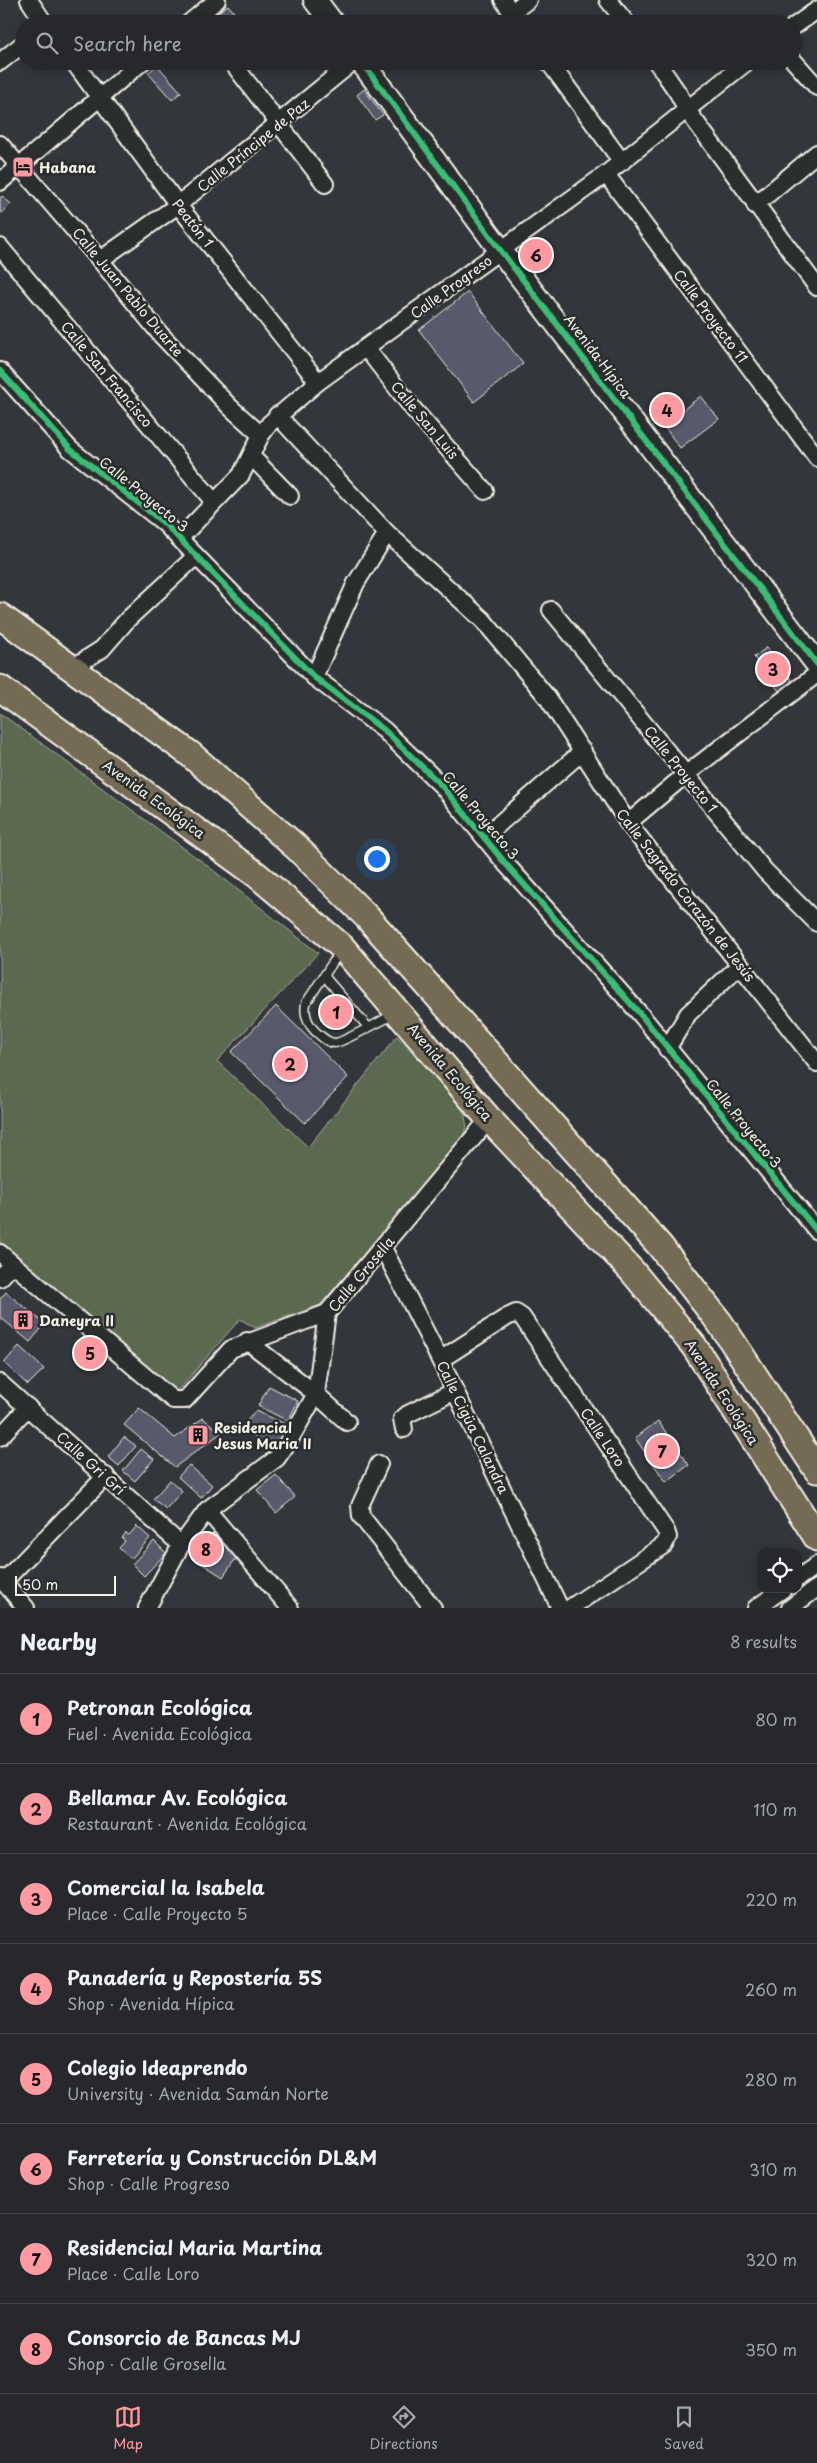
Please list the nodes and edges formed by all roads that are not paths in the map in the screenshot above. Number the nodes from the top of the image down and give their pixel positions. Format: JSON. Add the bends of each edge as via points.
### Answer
{"nodes":[{"id":1,"x":29,"y":0,"type":"edge"},
{"id":2,"x":217,"y":0,"type":"edge"},
{"id":3,"x":315,"y":0,"type":"edge"},
{"id":4,"x":528,"y":0,"type":"edge"},
{"id":5,"x":608,"y":0,"type":"edge"},
{"id":6,"x":817,"y":10,"type":"edge"},
{"id":7,"x":512,"y":12,"type":"edge"},
{"id":8,"x":39,"y":15,"type":"edge"},
{"id":9,"x":202,"y":15,"type":"edge"},
{"id":10,"x":326,"y":15,"type":"edge"},
{"id":11,"x":620,"y":15,"type":"edge"},
{"id":12,"x":802,"y":21,"type":"edge"},
{"id":13,"x":15,"y":50,"type":"edge"},
{"id":14,"x":0,"y":62,"type":"edge"},
{"id":15,"x":80,"y":70,"type":"edge"},
{"id":16,"x":133,"y":70,"type":"edge"},
{"id":17,"x":238,"y":70,"type":"edge"},
{"id":18,"x":343,"y":70,"type":"edge"},
{"id":19,"x":368,"y":70,"type":"edge"},
{"id":20,"x":555,"y":70,"type":"edge"},
{"id":21,"x":662,"y":70,"type":"edge"},
{"id":22,"x":737,"y":70,"type":"edge"},
{"id":23,"x":802,"y":70,"type":"edge"},
{"id":24,"x":817,"y":87,"type":"edge"},
{"id":25,"x":100,"y":98,"type":"junction"},
{"id":26,"x":687,"y":110,"type":"junction"},
{"id":27,"x":279,"y":124,"type":"junction"},
{"id":28,"x":0,"y":144,"type":"edge"},
{"id":29,"x":817,"y":153,"type":"edge"},
{"id":30,"x":622,"y":162,"type":"junction"},
{"id":31,"x":20,"y":166,"type":"junction"},
{"id":32,"x":606,"y":174,"type":"junction"},
{"id":33,"x":0,"y":182,"type":"edge"},
{"id":34,"x":325,"y":184,"type":"dead end"},
{"id":35,"x":178,"y":205,"type":"junction"},
{"id":36,"x":755,"y":205,"type":"junction"},
{"id":37,"x":0,"y":247,"type":"edge"},
{"id":38,"x":502,"y":251,"type":"junction"},
{"id":39,"x":100,"y":260,"type":"junction"},
{"id":40,"x":817,"y":287,"type":"edge"},
{"id":41,"x":366,"y":348,"type":"junction"},
{"id":42,"x":0,"y":371,"type":"edge"},
{"id":43,"x":318,"y":382,"type":"junction"},
{"id":44,"x":277,"y":415,"type":"junction"},
{"id":45,"x":261,"y":435,"type":"junction"},
{"id":46,"x":251,"y":456,"type":"junction"},
{"id":47,"x":817,"y":458,"type":"edge"},
{"id":48,"x":485,"y":491,"type":"dead end"},
{"id":49,"x":290,"y":496,"type":"dead end"},
{"id":50,"x":214,"y":502,"type":"junction"},
{"id":51,"x":387,"y":533,"type":"junction"},
{"id":52,"x":180,"y":538,"type":"junction"},
{"id":53,"x":196,"y":556,"type":"junction"},
{"id":54,"x":552,"y":610,"type":"dead end"},
{"id":55,"x":0,"y":616,"type":"edge"},
{"id":56,"x":817,"y":664,"type":"edge"},
{"id":57,"x":72,"y":668,"type":"junction"},
{"id":58,"x":817,"y":674,"type":"edge"},
{"id":59,"x":314,"y":677,"type":"junction"},
{"id":60,"x":0,"y":688,"type":"edge"},
{"id":61,"x":583,"y":751,"type":"junction"},
{"id":62,"x":685,"y":775,"type":"junction"},
{"id":63,"x":628,"y":823,"type":"junction"},
{"id":64,"x":484,"y":837,"type":"junction"},
{"id":65,"x":817,"y":923,"type":"edge"},
{"id":66,"x":342,"y":947,"type":"junction"},
{"id":67,"x":740,"y":965,"type":"junction"},
{"id":68,"x":325,"y":977,"type":"junction"},
{"id":69,"x":399,"y":1012,"type":"junction"},
{"id":70,"x":368,"y":1026,"type":"junction"},
{"id":71,"x":667,"y":1049,"type":"junction"},
{"id":72,"x":817,"y":1063,"type":"edge"},
{"id":73,"x":489,"y":1119,"type":"junction"},
{"id":74,"x":817,"y":1231,"type":"edge"},
{"id":75,"x":383,"y":1248,"type":"junction"},
{"id":76,"x":6,"y":1259,"type":"edge"},
{"id":77,"x":0,"y":1278,"type":"edge"},
{"id":78,"x":327,"y":1313,"type":"junction"},
{"id":79,"x":247,"y":1342,"type":"junction"},
{"id":80,"x":440,"y":1360,"type":"junction"},
{"id":81,"x":0,"y":1383,"type":"edge"},
{"id":82,"x":455,"y":1391,"type":"junction"},
{"id":83,"x":316,"y":1394,"type":"junction"},
{"id":84,"x":28,"y":1407,"type":"junction"},
{"id":85,"x":346,"y":1422,"type":"dead end"},
{"id":86,"x":404,"y":1429,"type":"dead end"},
{"id":87,"x":0,"y":1437,"type":"edge"},
{"id":88,"x":379,"y":1464,"type":"dead end"},
{"id":89,"x":817,"y":1470,"type":"edge"},
{"id":90,"x":106,"y":1476,"type":"junction"},
{"id":91,"x":207,"y":1510,"type":"junction"},
{"id":92,"x":817,"y":1538,"type":"edge"},
{"id":93,"x":181,"y":1545,"type":"junction"},
{"id":94,"x":817,"y":1565,"type":"edge"},
{"id":95,"x":802,"y":1575,"type":"edge"},
{"id":96,"x":2,"y":1580,"type":"edge"},
{"id":97,"x":817,"y":1588,"type":"edge"},
{"id":98,"x":777,"y":1593,"type":"edge"},
{"id":99,"x":284,"y":1606,"type":"edge"},
{"id":100,"x":26,"y":1608,"type":"edge"},
{"id":101,"x":146,"y":1608,"type":"edge"},
{"id":102,"x":433,"y":1608,"type":"edge"},
{"id":103,"x":560,"y":1608,"type":"edge"},
{"id":104,"x":570,"y":1608,"type":"edge"},
{"id":105,"x":756,"y":1608,"type":"edge"},
{"id":106,"x":790,"y":1608,"type":"edge"}],
"edges":[{"from":1,"to":8,"type":"street"},
{"from":2,"to":9,"type":"street"},
{"from":3,"to":10,"type":"street"},
{"from":4,"to":7,"type":"street"},
{"from":5,"to":11,"type":"street"},
{"from":6,"to":12,"type":"street"},
{"from":13,"to":14,"type":"street"},
{"from":15,"to":25,"type":"street","name":"Peatón 1"},
{"from":16,"to":25,"type":"street"},
{"from":17,"to":27,"type":"street"},
{"from":18,"to":27,"type":"street","name":"Calle Príncipe de Paz"},
{"from":19,"to":38,"type":"street","name":"Avenida Hípica"},
{"from":20,"to":30,"type":"street"},
{"from":21,"to":26,"type":"street"},
{"from":22,"to":26,"type":"street","name":"Calle Progreso"},
{"from":23,"to":24,"type":"street"},
{"from":25,"to":31,"type":"street"},
{"from":25,"to":35,"type":"street","name":"Peatón 1"},
{"from":26,"to":30,"type":"street","name":"Calle Progreso"},
{"from":26,"to":36,"type":"street"},
{"from":27,"to":34,"type":"street"},
{"from":27,"to":35,"type":"street","name":"Calle Príncipe de Paz"},
{"from":28,"to":31,"type":"street","name":"Calle Juan Pablo Duarte"},
{"from":29,"to":36,"type":"street"},
{"from":30,"to":32,"type":"street","name":"Calle Progreso"},
{"from":31,"to":33,"type":"street"},
{"from":31,"to":39,"type":"street","name":"Calle Juan Pablo Duarte"},
{"from":32,"to":38,"type":"street","name":"Calle Progreso"},
{"from":32,"to":47,"type":"street","name":"Calle Proyecto 11"},
{"from":35,"to":39,"type":"street","name":"Calle Príncipe de Paz"},
{"from":35,"to":43,"type":"street","name":"Peatón 1"},
{"from":36,"to":40,"type":"street"},
{"from":37,"to":50,"type":"street","name":"Calle San Francisco"},
{"from":38,"to":41,"type":"street","name":"Calle Progreso"},
{"from":38,"to":56,"type":"street","name":"Avenida Hípica"},
{"from":39,"to":45,"type":"street","name":"Calle Juan Pablo Duarte","via":[[161,335]]},
{"from":41,"to":43,"type":"street","name":"Calle Progreso"},
{"from":41,"to":48,"type":"street","name":"Calle San Luis","via":[[414,410]]},
{"from":42,"to":52,"type":"street","name":"Calle Proyecto 3","via":[[74,452]]},
{"from":43,"to":44,"type":"street","name":"Calle Progreso"},
{"from":44,"to":45,"type":"street","name":"Calle Progreso"},
{"from":44,"to":51,"type":"street","name":"Calle Sagrado Corazón de Jesús"},
{"from":45,"to":46,"type":"street","name":"Calle Progreso"},
{"from":46,"to":49,"type":"street"},
{"from":46,"to":50,"type":"street","name":"Calle Progreso","via":[[241,475]]},
{"from":50,"to":52,"type":"street","name":"Calle Progreso"},
{"from":51,"to":59,"type":"street","via":[[356,583]]},
{"from":51,"to":61,"type":"street","name":"Calle Sagrado Corazón de Jesús","via":[[483,620],[547,697]]},
{"from":52,"to":53,"type":"street","name":"Calle Proyecto 3"},
{"from":53,"to":57,"type":"street","via":[[128,618],[102,649]]},
{"from":53,"to":59,"type":"street","name":"Calle Proyecto 3"},
{"from":54,"to":62,"type":"street","name":"Calle Proyecto 1"},
{"from":55,"to":57,"type":"main road"},
{"from":57,"to":89,"type":"main road","via":[[190,754],[296,847],[367,917],[660,1246],[720,1323]]},
{"from":58,"to":62,"type":"street"},
{"from":59,"to":64,"type":"street","name":"Calle Proyecto 3","via":[[384,730],[442,786]]},
{"from":60,"to":66,"type":"main road","name":"Avenida Ecológica","via":[[257,874]]},
{"from":61,"to":63,"type":"street","name":"Calle Sagrado Corazón de Jesús"},
{"from":61,"to":64,"type":"street"},
{"from":62,"to":63,"type":"street"},
{"from":62,"to":65,"type":"street","name":"Calle Proyecto 1","via":[[765,871]]},
{"from":63,"to":67,"type":"street","name":"Calle Sagrado Corazón de Jesús"},
{"from":64,"to":71,"type":"street","name":"Calle Proyecto 3","via":[[641,1014]]},
{"from":66,"to":68,"type":"lane"},
{"from":66,"to":69,"type":"main road","name":"Avenida Ecológica"},
{"from":67,"to":71,"type":"street","via":[[688,1014]]},
{"from":67,"to":72,"type":"street","name":"Calle Sagrado Corazón de Jesús"},
{"from":68,"to":70,"type":"lane"},
{"from":68,"to":70,"type":"lane","via":[[306,1003],[305,1012],[312,1029],[333,1043],[342,1042]]},
{"from":69,"to":70,"type":"lane"},
{"from":69,"to":73,"type":"main road","name":"Avenida Ecológica"},
{"from":71,"to":74,"type":"street","name":"Calle Proyecto 3"},
{"from":73,"to":75,"type":"street","name":"Calle Grosella"},
{"from":73,"to":92,"type":"main road","name":"Avenida Ecológica","via":[[632,1271],[694,1346]]},
{"from":75,"to":78,"type":"street","name":"Calle Grosella"},
{"from":75,"to":80,"type":"street","name":"Calle Cigüa Calandra"},
{"from":76,"to":77,"type":"street"},
{"from":76,"to":79,"type":"street","via":[[173,1400],[185,1400],[231,1349]]},
{"from":78,"to":79,"type":"street"},
{"from":78,"to":83,"type":"street","name":"Calle Grosella"},
{"from":79,"to":83,"type":"street"},
{"from":80,"to":82,"type":"street","name":"Calle Cigüa Calandra"},
{"from":80,"to":104,"type":"street","name":"Calle Loro","via":[[507,1316],[516,1313],[522,1317],[666,1531],[668,1537],[664,1545]]},
{"from":81,"to":84,"type":"street","name":"Calle Gri Grí"},
{"from":82,"to":86,"type":"street","via":[[408,1414],[402,1419]]},
{"from":82,"to":103,"type":"street","name":"Calle Cigüa Calandra"},
{"from":83,"to":85,"type":"street"},
{"from":83,"to":91,"type":"street","name":"Calle Grosella","via":[[277,1458]]},
{"from":84,"to":87,"type":"street"},
{"from":84,"to":90,"type":"street","name":"Calle Gri Grí"},
{"from":88,"to":102,"type":"street","via":[[360,1506],[361,1516]]},
{"from":90,"to":93,"type":"street","name":"Calle Gri Grí"},
{"from":90,"to":96,"type":"street"},
{"from":91,"to":93,"type":"street","name":"Calle Grosella"},
{"from":91,"to":99,"type":"street"},
{"from":93,"to":101,"type":"street","name":"Calle Grosella"},
{"from":94,"to":95,"type":"street"},
{"from":96,"to":100,"type":"street"},
{"from":97,"to":106,"type":"street"},
{"from":98,"to":105,"type":"street"}]}
